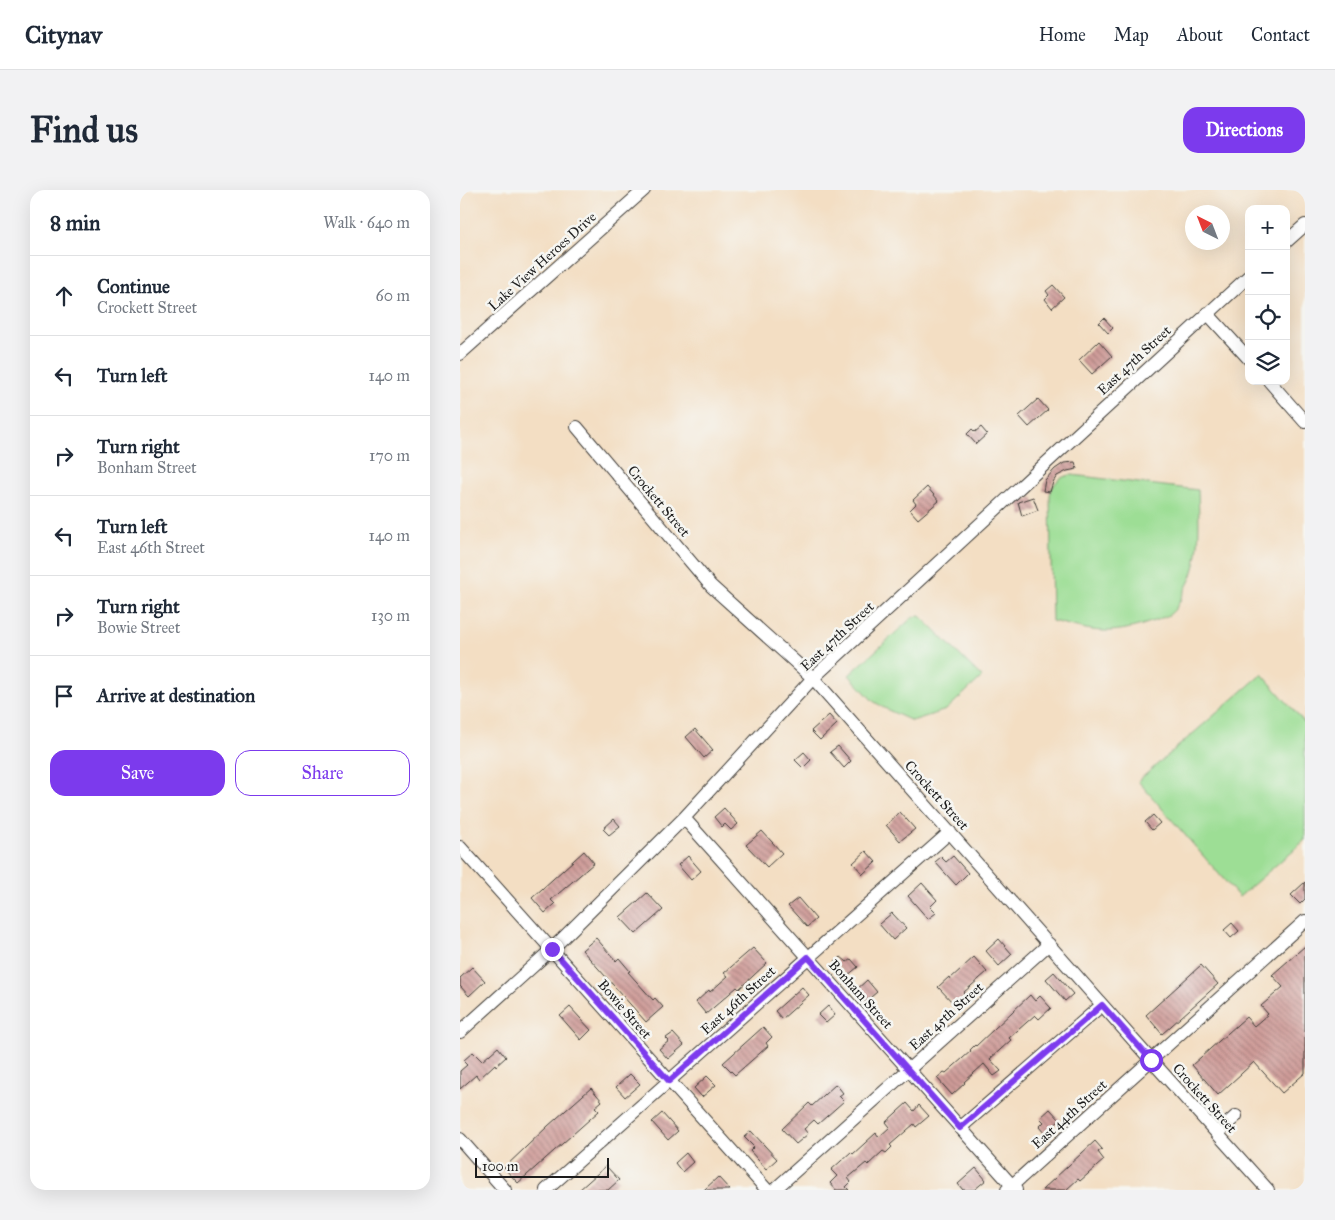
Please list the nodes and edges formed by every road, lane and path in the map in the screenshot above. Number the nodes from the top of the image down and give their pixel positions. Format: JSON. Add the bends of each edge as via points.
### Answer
{"nodes":[{"id":1,"x":644,"y":190,"type":"edge"},
{"id":2,"x":1305,"y":225,"type":"edge"},
{"id":3,"x":1290,"y":238,"type":"edge"},
{"id":4,"x":1245,"y":280,"type":"edge"},
{"id":5,"x":1207,"y":313,"type":"junction"},
{"id":6,"x":460,"y":354,"type":"edge"},
{"id":7,"x":1245,"y":355,"type":"edge"},
{"id":8,"x":1273,"y":385,"type":"edge"},
{"id":9,"x":1305,"y":422,"type":"edge"},
{"id":10,"x":577,"y":426,"type":"dead end"},
{"id":11,"x":813,"y":678,"type":"junction"},
{"id":12,"x":684,"y":818,"type":"junction"},
{"id":13,"x":950,"y":832,"type":"junction"},
{"id":14,"x":460,"y":846,"type":"edge"},
{"id":15,"x":1305,"y":921,"type":"edge"},
{"id":16,"x":1049,"y":944,"type":"junction"},
{"id":17,"x":552,"y":949,"type":"junction"},
{"id":18,"x":808,"y":957,"type":"junction"},
{"id":19,"x":1102,"y":1005,"type":"junction"},
{"id":20,"x":460,"y":1032,"type":"edge"},
{"id":21,"x":1151,"y":1060,"type":"junction"},
{"id":22,"x":908,"y":1070,"type":"junction"},
{"id":23,"x":669,"y":1081,"type":"junction"},
{"id":24,"x":1236,"y":1116,"type":"dead end"},
{"id":25,"x":960,"y":1128,"type":"junction"},
{"id":26,"x":1217,"y":1133,"type":"junction"},
{"id":27,"x":460,"y":1139,"type":"edge"},
{"id":28,"x":1012,"y":1189,"type":"edge"},
{"id":29,"x":505,"y":1190,"type":"edge"},
{"id":30,"x":546,"y":1190,"type":"edge"},
{"id":31,"x":767,"y":1190,"type":"edge"},
{"id":32,"x":774,"y":1190,"type":"edge"},
{"id":33,"x":1268,"y":1190,"type":"edge"}],
"edges":[{"from":1,"to":6,"type":"street","name":"Lake View Heroes Drive"},
{"from":2,"to":3,"type":"street"},
{"from":4,"to":5,"type":"street","name":"East 47th Street"},
{"from":5,"to":7,"type":"street"},
{"from":5,"to":11,"type":"street","name":"East 47th Street"},
{"from":8,"to":9,"type":"street"},
{"from":10,"to":11,"type":"street","name":"Crockett Street","via":[[711,586]]},
{"from":11,"to":12,"type":"street","name":"East 47th Street"},
{"from":11,"to":13,"type":"street","name":"Crockett Street"},
{"from":12,"to":17,"type":"street","name":"East 47th Street"},
{"from":12,"to":18,"type":"street","name":"Bonham Street"},
{"from":13,"to":16,"type":"street","name":"Crockett Street"},
{"from":13,"to":18,"type":"street","name":"East 46th Street"},
{"from":14,"to":17,"type":"street","name":"Bowie Street"},
{"from":15,"to":21,"type":"street","name":"East 44th Street"},
{"from":16,"to":19,"type":"street","name":"Crockett Street"},
{"from":16,"to":22,"type":"street","name":"East 45th Street"},
{"from":17,"to":20,"type":"street","name":"East 47th Street"},
{"from":17,"to":23,"type":"street","name":"Bowie Street"},
{"from":18,"to":22,"type":"street","name":"Bonham Street"},
{"from":18,"to":23,"type":"street","name":"East 46th Street"},
{"from":19,"to":21,"type":"street","name":"Crockett Street"},
{"from":19,"to":25,"type":"street"},
{"from":21,"to":26,"type":"street","name":"Crockett Street"},
{"from":21,"to":28,"type":"street","name":"East 44th Street"},
{"from":22,"to":25,"type":"street","name":"Bonham Street"},
{"from":22,"to":32,"type":"street","name":"East 45th Street"},
{"from":23,"to":30,"type":"street","name":"East 46th Street"},
{"from":23,"to":31,"type":"street","name":"Bowie Street"},
{"from":24,"to":26,"type":"street"},
{"from":25,"to":28,"type":"street","name":"Bonham Street"},
{"from":26,"to":33,"type":"street","name":"Crockett Street"},
{"from":27,"to":29,"type":"street"}]}
